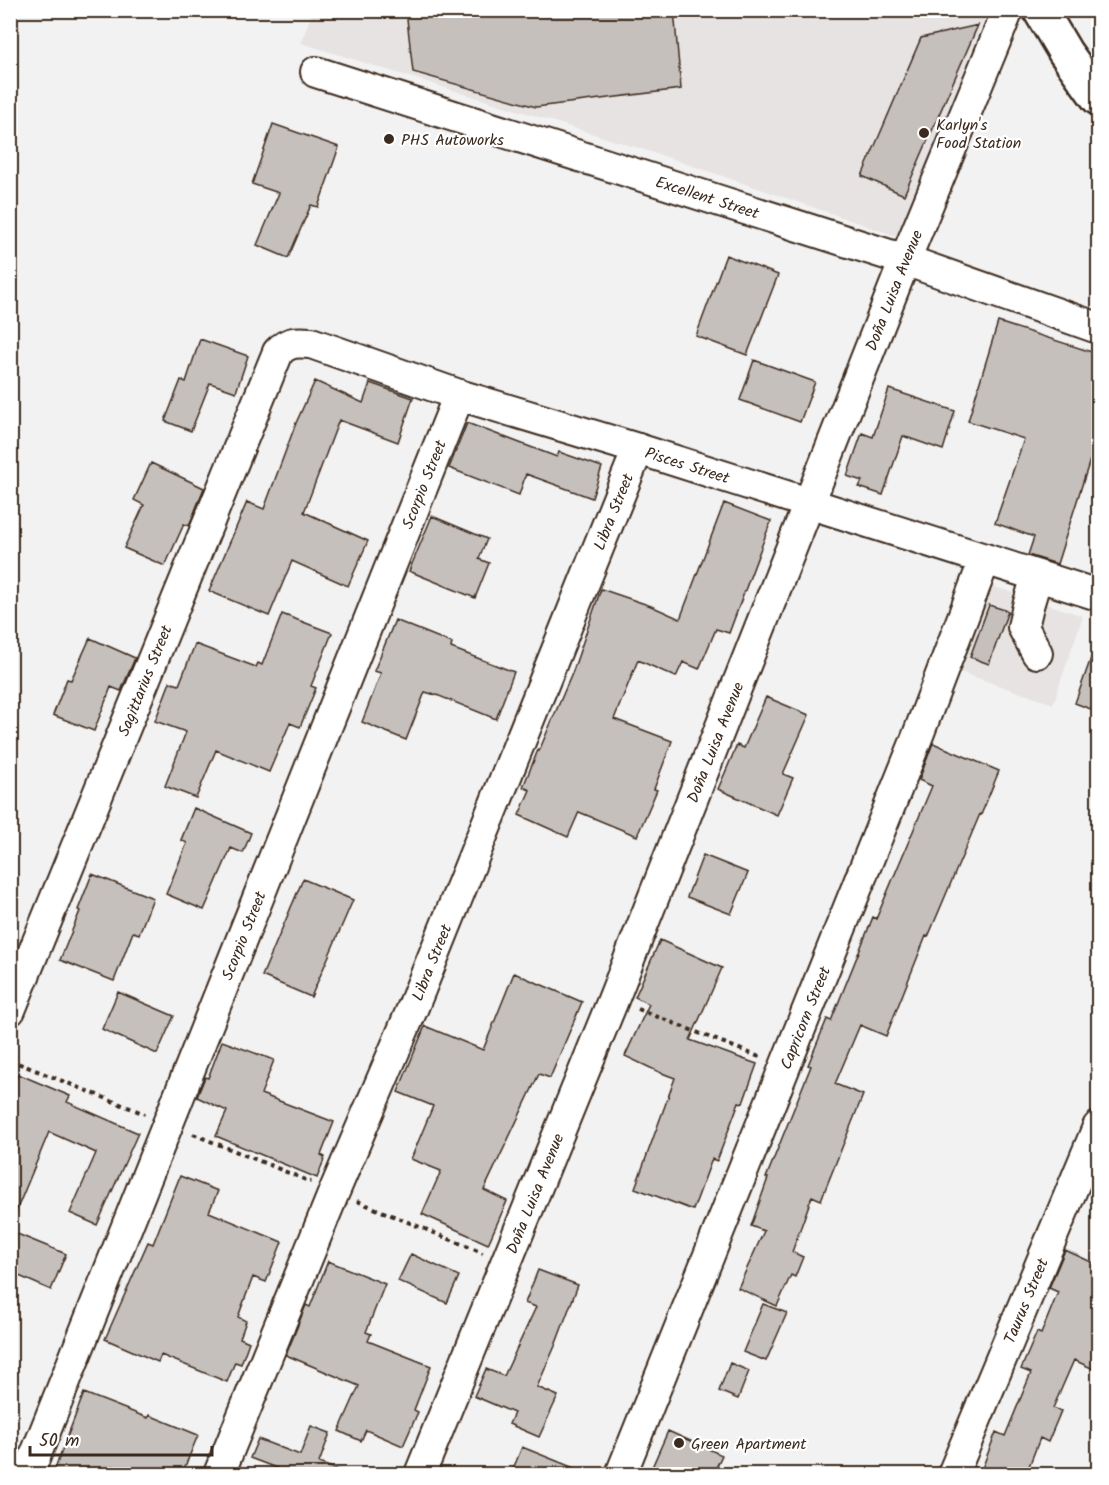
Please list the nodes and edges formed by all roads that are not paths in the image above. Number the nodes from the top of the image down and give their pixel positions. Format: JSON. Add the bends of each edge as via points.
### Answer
{"nodes":[{"id":1,"x":1008,"y":10,"type":"edge"},
{"id":2,"x":1040,"y":10,"type":"edge"},
{"id":3,"x":316,"y":72,"type":"dead end"},
{"id":4,"x":1098,"y":98,"type":"edge"},
{"id":5,"x":904,"y":260,"type":"junction"},
{"id":6,"x":1098,"y":328,"type":"edge"},
{"id":7,"x":278,"y":352,"type":"joint"},
{"id":8,"x":459,"y":395,"type":"junction"},
{"id":9,"x":638,"y":449,"type":"junction"},
{"id":10,"x":809,"y":504,"type":"junction"},
{"id":11,"x":985,"y":559,"type":"junction"},
{"id":12,"x":1037,"y":576,"type":"junction"},
{"id":13,"x":1098,"y":596,"type":"edge"},
{"id":14,"x":1037,"y":653,"type":"dead end"},
{"id":15,"x":10,"y":1010,"type":"edge"},
{"id":16,"x":1098,"y":1127,"type":"edge"},
{"id":17,"x":28,"y":1474,"type":"edge"},
{"id":18,"x":219,"y":1474,"type":"edge"},
{"id":19,"x":420,"y":1474,"type":"edge"},
{"id":20,"x":621,"y":1474,"type":"edge"},
{"id":21,"x":953,"y":1474,"type":"edge"}],
"edges":[{"from":1,"to":5,"type":"street","name":"Doña Luisa Avenue"},
{"from":2,"to":4,"type":"main road"},
{"from":3,"to":5,"type":"street","name":"Excellent Street"},
{"from":5,"to":6,"type":"street","name":"Excellent Street"},
{"from":5,"to":10,"type":"street","name":"Doña Luisa Avenue"},
{"from":7,"to":8,"type":"street","name":"Pisces Street","via":[[296,342],[311,343]]},
{"from":7,"to":15,"type":"street","name":"Sagittarius Street"},
{"from":8,"to":9,"type":"street","name":"Pisces Street"},
{"from":8,"to":17,"type":"street","name":"Scorpio Street"},
{"from":9,"to":10,"type":"street","name":"Pisces Street"},
{"from":9,"to":18,"type":"street","name":"Libra Street"},
{"from":10,"to":11,"type":"street","name":"Pisces Street"},
{"from":10,"to":19,"type":"street","name":"Doña Luisa Avenue"},
{"from":11,"to":12,"type":"street","name":"Pisces Street"},
{"from":11,"to":20,"type":"street","name":"Capricorn Street"},
{"from":12,"to":13,"type":"street","name":"Pisces Street"},
{"from":12,"to":14,"type":"street","via":[[1023,627]]},
{"from":16,"to":21,"type":"street","name":"Taurus Street"}]}
